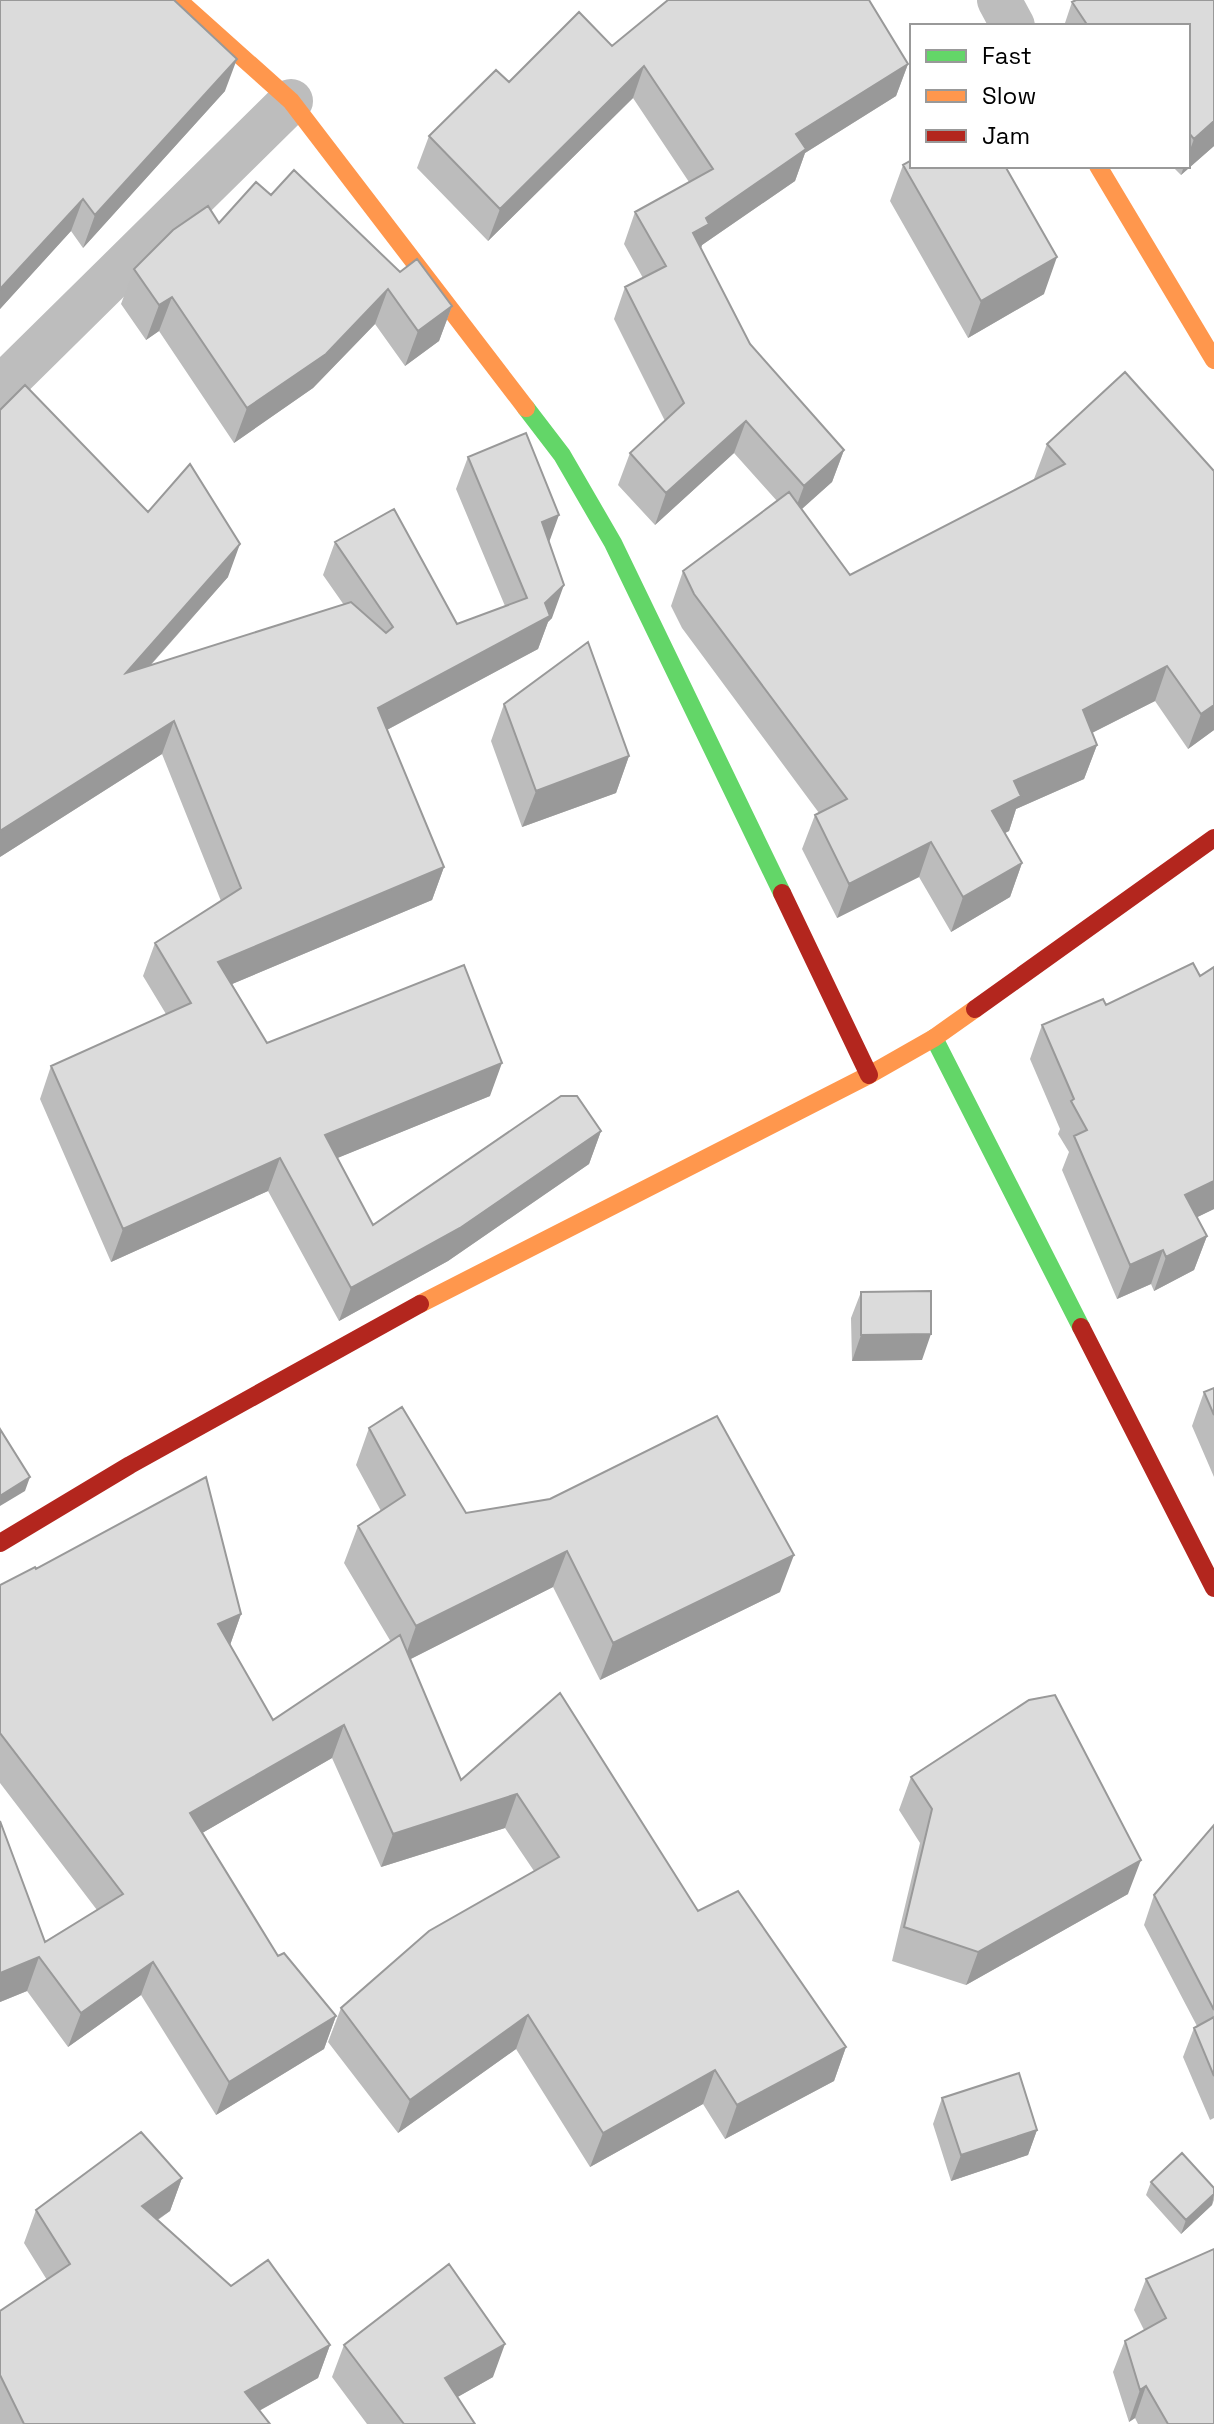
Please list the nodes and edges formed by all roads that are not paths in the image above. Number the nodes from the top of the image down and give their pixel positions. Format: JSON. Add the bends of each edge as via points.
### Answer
{"nodes":[{"id":1,"x":178,"y":0,"type":"edge"},
{"id":2,"x":999,"y":0,"type":"edge"},
{"id":3,"x":1012,"y":24,"type":"edge"},
{"id":4,"x":291,"y":101,"type":"junction"},
{"id":5,"x":1099,"y":168,"type":"edge"},
{"id":6,"x":1214,"y":360,"type":"edge"},
{"id":7,"x":0,"y":388,"type":"edge"},
{"id":8,"x":1214,"y":838,"type":"edge"},
{"id":9,"x":934,"y":1038,"type":"junction"},
{"id":10,"x":869,"y":1075,"type":"junction"},
{"id":11,"x":0,"y":1543,"type":"edge"},
{"id":12,"x":1213,"y":1585,"type":"edge"}],
"edges":[{"from":1,"to":4,"type":"street"},
{"from":2,"to":3,"type":"street"},
{"from":4,"to":7,"type":"street"},
{"from":4,"to":10,"type":"street","via":[[570,468],[613,543]]},
{"from":5,"to":6,"type":"street"},
{"from":8,"to":9,"type":"street"},
{"from":9,"to":10,"type":"street"},
{"from":9,"to":12,"type":"street"},
{"from":10,"to":11,"type":"street","via":[[444,1291]]}]}
